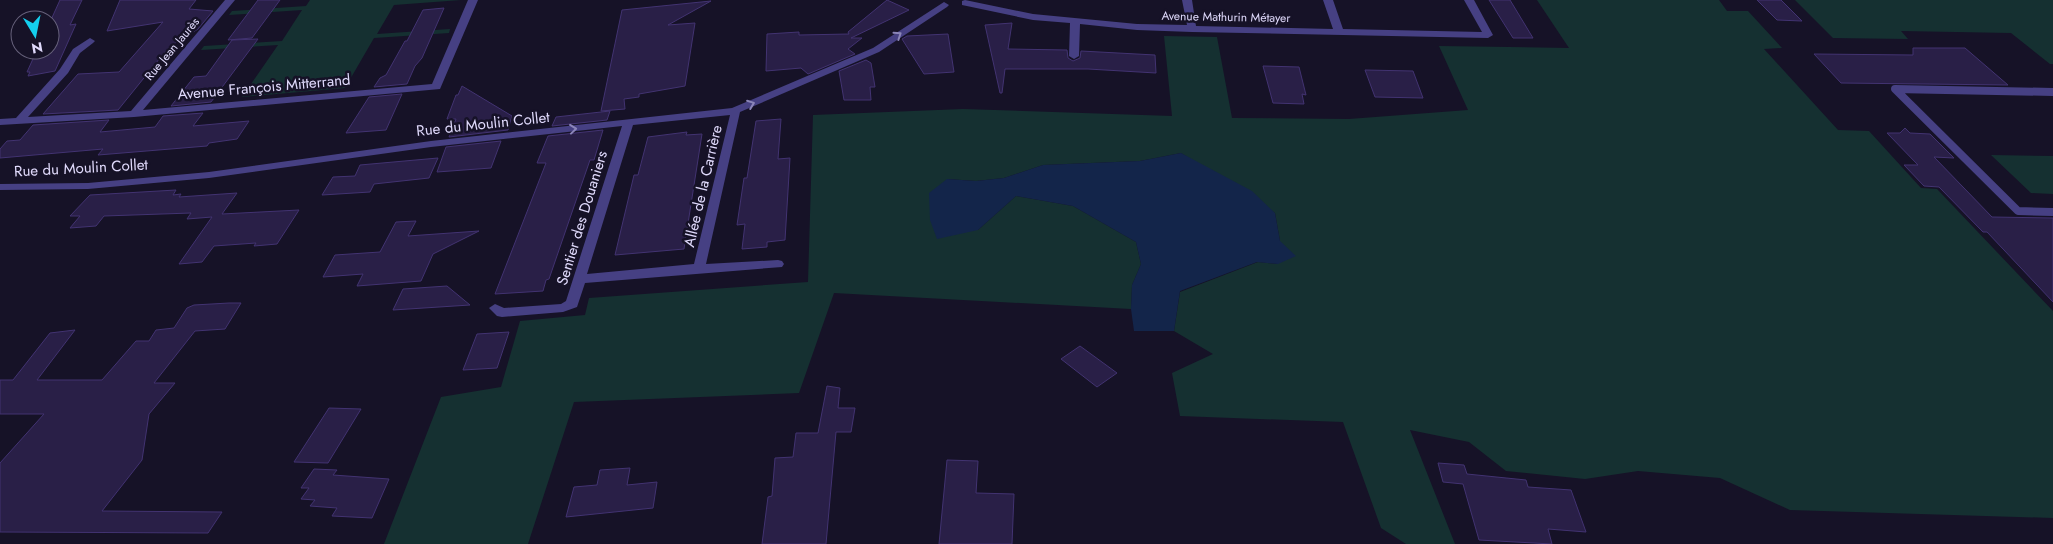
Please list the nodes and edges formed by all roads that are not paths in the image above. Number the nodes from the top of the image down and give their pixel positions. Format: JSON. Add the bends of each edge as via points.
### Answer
{"nodes":[{"id":1,"x":230,"y":0,"type":"edge"},
{"id":2,"x":473,"y":0,"type":"edge"},
{"id":3,"x":1187,"y":0,"type":"edge"},
{"id":4,"x":1328,"y":0,"type":"edge"},
{"id":5,"x":1469,"y":0,"type":"edge"},
{"id":6,"x":966,"y":1,"type":"edge"},
{"id":7,"x":942,"y":3,"type":"edge"},
{"id":8,"x":1075,"y":22,"type":"junction"},
{"id":9,"x":1192,"y":29,"type":"junction"},
{"id":10,"x":1339,"y":32,"type":"junction"},
{"id":11,"x":90,"y":42,"type":"dead end"},
{"id":12,"x":1074,"y":56,"type":"dead end"},
{"id":13,"x":2053,"y":92,"type":"edge"},
{"id":14,"x":734,"y":111,"type":"junction"},
{"id":15,"x":134,"y":114,"type":"junction"},
{"id":16,"x":19,"y":121,"type":"junction"},
{"id":17,"x":0,"y":122,"type":"edge"},
{"id":18,"x":628,"y":123,"type":"junction"},
{"id":19,"x":0,"y":187,"type":"edge"},
{"id":20,"x":2053,"y":212,"type":"edge"},
{"id":21,"x":778,"y":264,"type":"dead end"},
{"id":22,"x":700,"y":268,"type":"junction"},
{"id":23,"x":580,"y":279,"type":"junction"},
{"id":24,"x":495,"y":308,"type":"dead end"}],
"edges":[{"from":1,"to":15,"type":"street","name":"Rue Jean Jaurès"},
{"from":2,"to":15,"type":"street","name":"Avenue François Mitterrand","via":[[436,87]]},
{"from":3,"to":9,"type":"street"},
{"from":4,"to":10,"type":"street"},
{"from":5,"to":10,"type":"street","name":"Avenue Mathurin Métayer","via":[[1488,35]]},
{"from":6,"to":7,"type":"street","name":"Avenue Mathurin Métayer","via":[[955,6]]},
{"from":6,"to":8,"type":"street","name":"Avenue Mathurin Métayer","via":[[1033,17]]},
{"from":14,"to":7,"type":"street","name":"Rue du Moulin Collet","one_way":true,"via":[[876,50]]},
{"from":8,"to":9,"type":"street","name":"Avenue Mathurin Métayer"},
{"from":8,"to":12,"type":"street"},
{"from":9,"to":10,"type":"street","name":"Avenue Mathurin Métayer"},
{"from":11,"to":16,"type":"street","via":[[76,51],[64,71]]},
{"from":13,"to":20,"type":"lane","via":[[1894,89],[2018,210]]},
{"from":14,"to":18,"type":"street","name":"Rue du Moulin Collet"},
{"from":14,"to":22,"type":"street","name":"Allée de la Carrière"},
{"from":15,"to":16,"type":"street","name":"Avenue François Mitterrand"},
{"from":16,"to":17,"type":"street","name":"Avenue François Mitterrand"},
{"from":19,"to":18,"type":"street","name":"Rue du Moulin Collet","one_way":true,"via":[[88,186],[209,175],[431,144]]},
{"from":18,"to":23,"type":"street","name":"Sentier des Douaniers"},
{"from":21,"to":22,"type":"street"},
{"from":22,"to":23,"type":"street","name":"Allée de la Carrière"},
{"from":23,"to":24,"type":"street","name":"Sentier des Douaniers","via":[[572,304],[563,308],[502,313]]}]}
